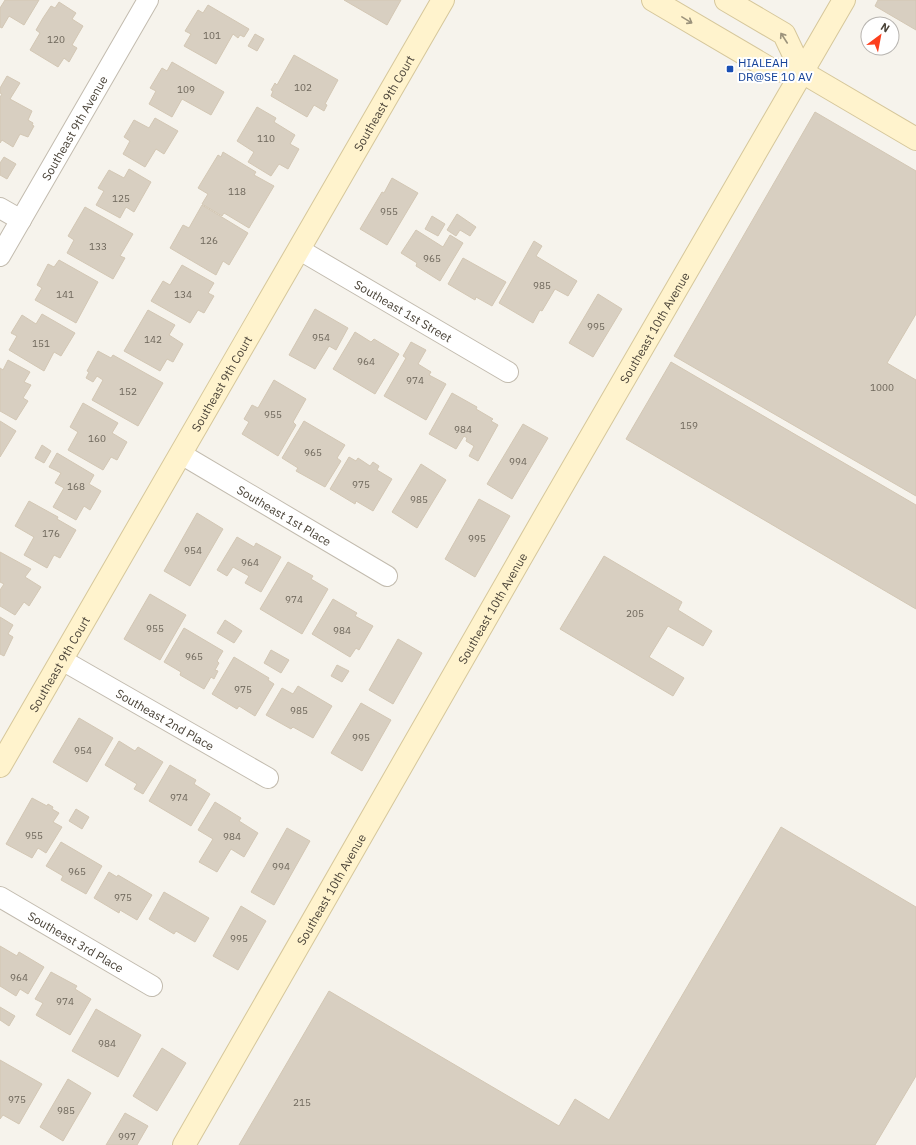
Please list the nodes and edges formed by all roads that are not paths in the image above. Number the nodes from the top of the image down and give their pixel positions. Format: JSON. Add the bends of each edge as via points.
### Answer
{"nodes":[{"id":1,"x":443,"y":0,"type":"edge"},
{"id":2,"x":653,"y":0,"type":"edge"},
{"id":3,"x":726,"y":0,"type":"edge"},
{"id":4,"x":844,"y":0,"type":"edge"},
{"id":5,"x":142,"y":2,"type":"edge"},
{"id":6,"x":802,"y":72,"type":"junction"},
{"id":7,"x":916,"y":139,"type":"edge"},
{"id":8,"x":0,"y":208,"type":"edge"},
{"id":9,"x":21,"y":220,"type":"junction"},
{"id":10,"x":300,"y":250,"type":"junction"},
{"id":11,"x":0,"y":256,"type":"edge"},
{"id":12,"x":508,"y":372,"type":"dead end"},
{"id":13,"x":181,"y":454,"type":"junction"},
{"id":14,"x":387,"y":576,"type":"dead end"},
{"id":15,"x":62,"y":660,"type":"junction"},
{"id":16,"x":0,"y":766,"type":"edge"},
{"id":17,"x":268,"y":778,"type":"dead end"},
{"id":18,"x":0,"y":897,"type":"edge"},
{"id":19,"x":152,"y":986,"type":"dead end"},
{"id":20,"x":184,"y":1145,"type":"edge"}],
"edges":[{"from":1,"to":10,"type":"street","name":"Southeast 9th Court"},
{"from":2,"to":6,"type":"street","one_way":true,"via":[[772,70]]},
{"from":6,"to":3,"type":"street","one_way":true,"via":[[784,34]]},
{"from":4,"to":6,"type":"street","name":"Southeast 10th Avenue"},
{"from":5,"to":9,"type":"street","name":"Southeast 9th Avenue"},
{"from":6,"to":7,"type":"street"},
{"from":6,"to":20,"type":"street","name":"Southeast 10th Avenue"},
{"from":8,"to":9,"type":"street"},
{"from":9,"to":11,"type":"street","name":"Southeast 9th Avenue"},
{"from":10,"to":12,"type":"street","name":"Southeast 1st Street"},
{"from":10,"to":13,"type":"street","name":"Southeast 9th Court"},
{"from":13,"to":14,"type":"street","name":"Southeast 1st Place"},
{"from":13,"to":15,"type":"street","name":"Southeast 9th Court"},
{"from":15,"to":16,"type":"street","name":"Southeast 9th Court"},
{"from":15,"to":17,"type":"street","name":"Southeast 2nd Place"},
{"from":18,"to":19,"type":"street","name":"Southeast 3rd Place"}]}
